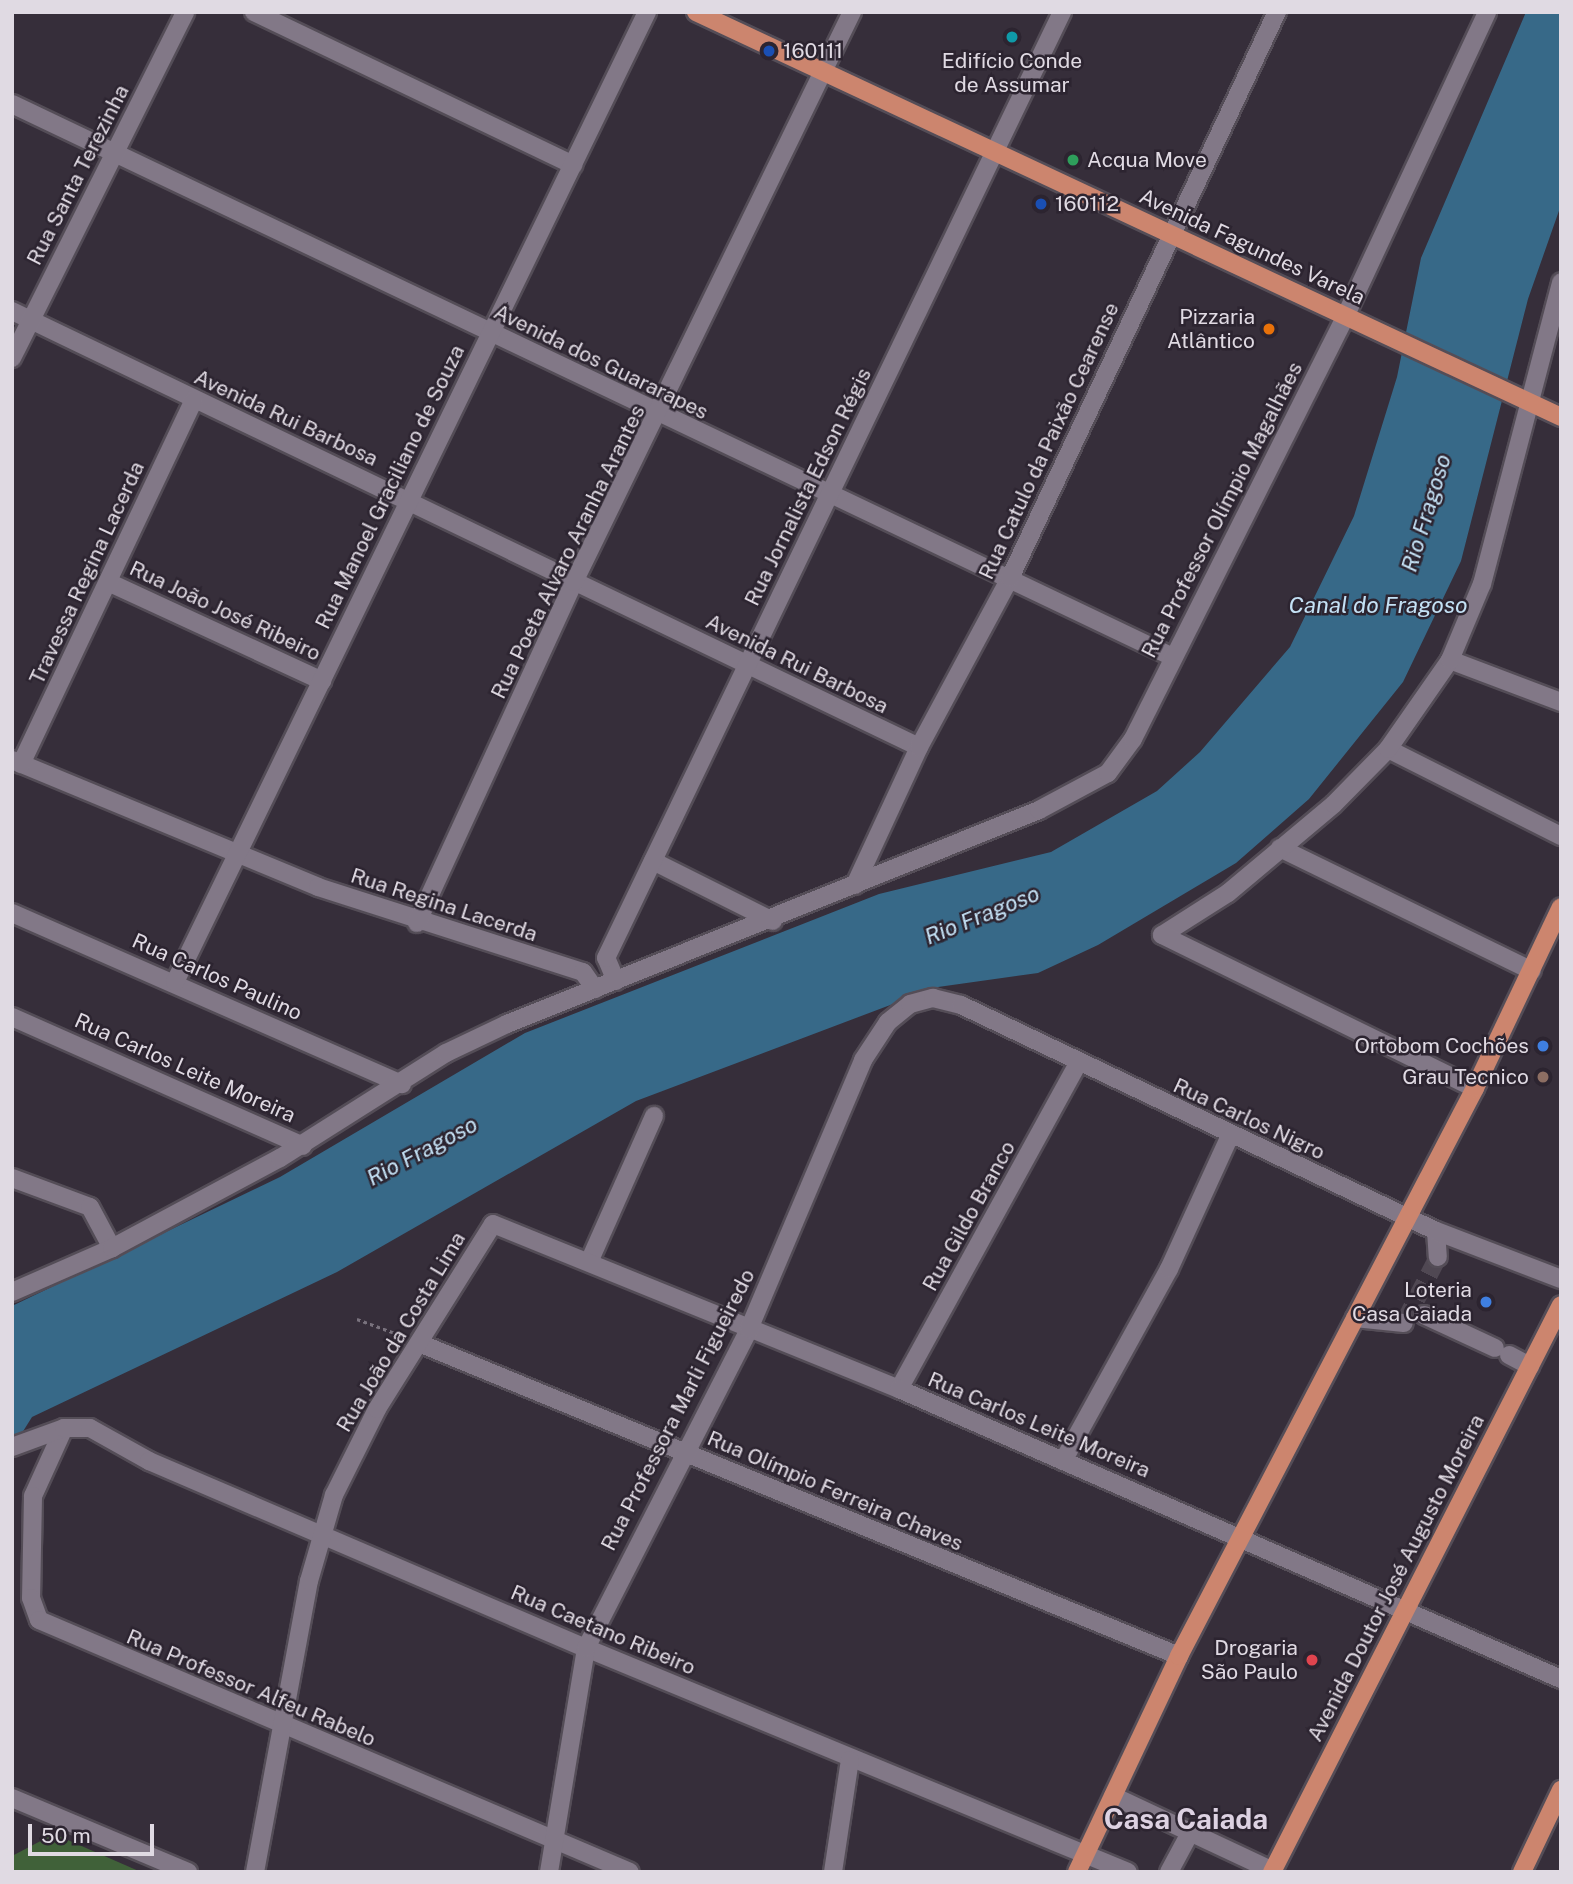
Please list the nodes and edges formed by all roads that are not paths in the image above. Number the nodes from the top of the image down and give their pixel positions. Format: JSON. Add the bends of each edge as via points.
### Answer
{"nodes":[{"id":1,"x":185,"y":12,"type":"edge"},
{"id":2,"x":254,"y":12,"type":"edge"},
{"id":3,"x":647,"y":12,"type":"edge"},
{"id":4,"x":696,"y":12,"type":"edge"},
{"id":5,"x":852,"y":12,"type":"edge"},
{"id":6,"x":1062,"y":12,"type":"edge"},
{"id":7,"x":1277,"y":12,"type":"edge"},
{"id":8,"x":1487,"y":12,"type":"edge"},
{"id":9,"x":823,"y":72,"type":"junction"},
{"id":10,"x":12,"y":104,"type":"edge"},
{"id":11,"x":116,"y":152,"type":"junction"},
{"id":12,"x":996,"y":152,"type":"junction"},
{"id":13,"x":573,"y":164,"type":"junction"},
{"id":14,"x":1171,"y":233,"type":"junction"},
{"id":15,"x":1561,"y":282,"type":"edge"},
{"id":16,"x":12,"y":311,"type":"edge"},
{"id":17,"x":1345,"y":317,"type":"junction"},
{"id":18,"x":31,"y":320,"type":"junction"},
{"id":19,"x":490,"y":333,"type":"junction"},
{"id":20,"x":12,"y":358,"type":"edge"},
{"id":21,"x":194,"y":400,"type":"junction"},
{"id":22,"x":1528,"y":402,"type":"junction"},
{"id":23,"x":660,"y":415,"type":"junction"},
{"id":24,"x":1561,"y":417,"type":"edge"},
{"id":25,"x":830,"y":495,"type":"junction"},
{"id":26,"x":406,"y":500,"type":"junction"},
{"id":27,"x":1010,"y":578,"type":"junction"},
{"id":28,"x":108,"y":582,"type":"junction"},
{"id":29,"x":574,"y":582,"type":"junction"},
{"id":30,"x":1173,"y":657,"type":"junction"},
{"id":31,"x":1450,"y":660,"type":"junction"},
{"id":32,"x":747,"y":665,"type":"junction"},
{"id":33,"x":322,"y":681,"type":"junction"},
{"id":34,"x":1561,"y":702,"type":"edge"},
{"id":35,"x":919,"y":747,"type":"junction"},
{"id":36,"x":1388,"y":749,"type":"junction"},
{"id":37,"x":17,"y":762,"type":"edge"},
{"id":38,"x":1561,"y":836,"type":"edge"},
{"id":39,"x":1280,"y":848,"type":"junction"},
{"id":40,"x":237,"y":854,"type":"junction"},
{"id":41,"x":653,"y":861,"type":"junction"},
{"id":42,"x":855,"y":885,"type":"junction"},
{"id":43,"x":1561,"y":907,"type":"edge"},
{"id":44,"x":12,"y":913,"type":"edge"},
{"id":45,"x":772,"y":921,"type":"junction"},
{"id":46,"x":418,"y":923,"type":"junction"},
{"id":47,"x":1532,"y":971,"type":"junction"},
{"id":48,"x":616,"y":981,"type":"junction"},
{"id":49,"x":175,"y":982,"type":"junction"},
{"id":50,"x":595,"y":989,"type":"junction"},
{"id":51,"x":920,"y":1000,"type":"joint"},
{"id":52,"x":12,"y":1017,"type":"edge"},
{"id":53,"x":1078,"y":1064,"type":"junction"},
{"id":54,"x":402,"y":1084,"type":"junction"},
{"id":55,"x":1475,"y":1088,"type":"junction"},
{"id":56,"x":654,"y":1116,"type":"dead end"},
{"id":57,"x":1230,"y":1136,"type":"junction"},
{"id":58,"x":303,"y":1146,"type":"junction"},
{"id":59,"x":12,"y":1178,"type":"edge"},
{"id":60,"x":1408,"y":1218,"type":"junction"},
{"id":61,"x":494,"y":1224,"type":"joint"},
{"id":62,"x":1436,"y":1231,"type":"junction"},
{"id":63,"x":112,"y":1248,"type":"junction"},
{"id":64,"x":1438,"y":1257,"type":"tunnel mouth"},
{"id":65,"x":589,"y":1262,"type":"junction"},
{"id":66,"x":1561,"y":1279,"type":"edge"},
{"id":67,"x":12,"y":1292,"type":"edge"},
{"id":68,"x":1561,"y":1305,"type":"edge"},
{"id":69,"x":1424,"y":1315,"type":"dead end"},
{"id":70,"x":1355,"y":1318,"type":"junction"},
{"id":71,"x":1405,"y":1323,"type":"dead end"},
{"id":72,"x":749,"y":1329,"type":"junction"},
{"id":73,"x":419,"y":1343,"type":"junction"},
{"id":74,"x":1530,"y":1366,"type":"junction"},
{"id":75,"x":899,"y":1390,"type":"junction"},
{"id":76,"x":64,"y":1428,"type":"junction"},
{"id":77,"x":19,"y":1445,"type":"edge"},
{"id":78,"x":687,"y":1452,"type":"junction"},
{"id":79,"x":1063,"y":1461,"type":"junction"},
{"id":80,"x":320,"y":1533,"type":"junction"},
{"id":81,"x":1241,"y":1536,"type":"junction"},
{"id":82,"x":1406,"y":1608,"type":"junction"},
{"id":83,"x":586,"y":1648,"type":"junction"},
{"id":84,"x":1179,"y":1656,"type":"junction"},
{"id":85,"x":1561,"y":1679,"type":"edge"},
{"id":86,"x":283,"y":1727,"type":"junction"},
{"id":87,"x":850,"y":1760,"type":"junction"},
{"id":88,"x":1561,"y":1790,"type":"edge"},
{"id":89,"x":1113,"y":1796,"type":"junction"},
{"id":90,"x":12,"y":1798,"type":"edge"},
{"id":91,"x":1190,"y":1833,"type":"junction"},
{"id":92,"x":554,"y":1841,"type":"junction"},
{"id":93,"x":1086,"y":1853,"type":"junction"},
{"id":94,"x":188,"y":1872,"type":"edge"},
{"id":95,"x":255,"y":1872,"type":"edge"},
{"id":96,"x":549,"y":1872,"type":"edge"},
{"id":97,"x":630,"y":1872,"type":"edge"},
{"id":98,"x":833,"y":1872,"type":"edge"},
{"id":99,"x":1077,"y":1872,"type":"edge"},
{"id":100,"x":1128,"y":1872,"type":"edge"},
{"id":101,"x":1169,"y":1872,"type":"edge"},
{"id":102,"x":1273,"y":1872,"type":"edge"},
{"id":103,"x":1522,"y":1872,"type":"edge"}],
"edges":[{"from":1,"to":11,"type":"street","name":"Rua Santa Terezinha"},
{"from":2,"to":13,"type":"street"},
{"from":3,"to":13,"type":"street","name":"Rua Manoel Graciliano de Souza"},
{"from":4,"to":9,"type":"main road","name":"Avenida Fagundes Varela"},
{"from":5,"to":9,"type":"street","name":"Rua Poeta Alvaro Aranha Arantes"},
{"from":6,"to":12,"type":"street","name":"Rua Jornalista Edson Régis"},
{"from":7,"to":14,"type":"street","name":"Rua Catulo da Paixão Cearense"},
{"from":8,"to":17,"type":"street","name":"Rua Professor Olímpio Magalhães"},
{"from":9,"to":12,"type":"main road","name":"Avenida Fagundes Varela"},
{"from":9,"to":23,"type":"street","name":"Rua Poeta Alvaro Aranha Arantes"},
{"from":10,"to":11,"type":"street","name":"Avenida dos Guararapes"},
{"from":11,"to":18,"type":"street","name":"Rua Santa Terezinha"},
{"from":11,"to":19,"type":"street","name":"Avenida dos Guararapes"},
{"from":12,"to":14,"type":"main road","name":"Avenida Fagundes Varela"},
{"from":12,"to":25,"type":"street","name":"Rua Jornalista Edson Régis"},
{"from":13,"to":19,"type":"street","name":"Rua Manoel Graciliano de Souza"},
{"from":14,"to":17,"type":"main road","name":"Avenida Fagundes Varela"},
{"from":14,"to":27,"type":"street","name":"Rua Catulo da Paixão Cearense"},
{"from":15,"to":22,"type":"street"},
{"from":16,"to":18,"type":"street","name":"Avenida Rui Barbosa"},
{"from":17,"to":22,"type":"main road","name":"Avenida Fagundes Varela"},
{"from":17,"to":30,"type":"street","name":"Rua Professor Olímpio Magalhães"},
{"from":18,"to":20,"type":"street","name":"Rua Santa Terezinha"},
{"from":18,"to":21,"type":"street","name":"Avenida Rui Barbosa"},
{"from":19,"to":23,"type":"street","name":"Avenida dos Guararapes"},
{"from":19,"to":26,"type":"street","name":"Rua Manoel Graciliano de Souza"},
{"from":21,"to":26,"type":"street","name":"Avenida Rui Barbosa"},
{"from":21,"to":28,"type":"street","name":"Travessa Regina Lacerda"},
{"from":22,"to":24,"type":"main road","name":"Avenida Fagundes Varela"},
{"from":22,"to":31,"type":"street","via":[[1482,584]]},
{"from":23,"to":25,"type":"street","name":"Avenida dos Guararapes"},
{"from":23,"to":29,"type":"street","name":"Rua Poeta Alvaro Aranha Arantes"},
{"from":25,"to":27,"type":"street","name":"Avenida dos Guararapes"},
{"from":25,"to":32,"type":"street","name":"Rua Jornalista Edson Régis"},
{"from":26,"to":29,"type":"street","name":"Avenida Rui Barbosa"},
{"from":26,"to":33,"type":"street","name":"Rua Manoel Graciliano de Souza"},
{"from":27,"to":30,"type":"street","name":"Avenida dos Guararapes"},
{"from":27,"to":35,"type":"street","name":"Rua Catulo da Paixão Cearense"},
{"from":28,"to":33,"type":"street","name":"Rua João José Ribeiro"},
{"from":28,"to":37,"type":"street","name":"Travessa Regina Lacerda"},
{"from":29,"to":32,"type":"street","name":"Avenida Rui Barbosa"},
{"from":29,"to":46,"type":"street","name":"Rua Poeta Alvaro Aranha Arantes"},
{"from":30,"to":42,"type":"street","name":"Rua Professor Olímpio Magalhães","via":[[1125,753],[1095,783]]},
{"from":31,"to":34,"type":"street"},
{"from":31,"to":36,"type":"street"},
{"from":32,"to":35,"type":"street","name":"Avenida Rui Barbosa"},
{"from":32,"to":41,"type":"street","name":"Rua Jornalista Edson Régis"},
{"from":33,"to":40,"type":"street","name":"Rua Manoel Graciliano de Souza"},
{"from":35,"to":42,"type":"street","name":"Rua Catulo da Paixão Cearense"},
{"from":36,"to":38,"type":"street"},
{"from":36,"to":39,"type":"street"},
{"from":37,"to":40,"type":"street","name":"Rua Regina Lacerda"},
{"from":39,"to":47,"type":"street"},
{"from":39,"to":55,"type":"street","via":[[1228,893],[1162,934]]},
{"from":40,"to":46,"type":"street","name":"Rua Regina Lacerda"},
{"from":40,"to":49,"type":"street","name":"Rua Manoel Graciliano de Souza"},
{"from":41,"to":45,"type":"street"},
{"from":41,"to":48,"type":"street","name":"Rua Jornalista Edson Régis","via":[[606,958]]},
{"from":42,"to":45,"type":"street"},
{"from":43,"to":47,"type":"main road"},
{"from":44,"to":49,"type":"street","name":"Rua Carlos Paulino"},
{"from":45,"to":48,"type":"street"},
{"from":46,"to":50,"type":"street","name":"Rua Regina Lacerda","via":[[583,972]]},
{"from":47,"to":55,"type":"main road"},
{"from":48,"to":50,"type":"street"},
{"from":49,"to":54,"type":"street","name":"Rua Carlos Paulino"},
{"from":50,"to":54,"type":"street","name":"Rua Carlos Leite Moreira","via":[[446,1053]]},
{"from":51,"to":53,"type":"street","name":"Rua Carlos Nigro","via":[[961,1005]]},
{"from":51,"to":72,"type":"street","name":"Rua Professora Marli Figueiredo","via":[[888,1022],[863,1060]]},
{"from":52,"to":58,"type":"street","name":"Rua Carlos Leite Moreira"},
{"from":53,"to":57,"type":"street","name":"Rua Carlos Nigro"},
{"from":53,"to":75,"type":"street","name":"Rua Gildo Branco"},
{"from":54,"to":58,"type":"street","name":"Rua Carlos Leite Moreira"},
{"from":55,"to":60,"type":"main road"},
{"from":56,"to":65,"type":"street"},
{"from":57,"to":60,"type":"street","name":"Rua Carlos Nigro"},
{"from":57,"to":79,"type":"street","via":[[1169,1269]]},
{"from":58,"to":63,"type":"street"},
{"from":59,"to":63,"type":"street","via":[[90,1207]]},
{"from":60,"to":62,"type":"street","name":"Rua Carlos Nigro"},
{"from":60,"to":70,"type":"main road"},
{"from":61,"to":65,"type":"street","name":"Rua Carlos Leite Moreira"},
{"from":61,"to":73,"type":"street","name":"Rua João da Costa Lima"},
{"from":62,"to":64,"type":"street"},
{"from":62,"to":66,"type":"street","name":"Rua Carlos Nigro"},
{"from":63,"to":67,"type":"street"},
{"from":65,"to":72,"type":"street","name":"Rua Carlos Leite Moreira"},
{"from":68,"to":74,"type":"main road","name":"Avenida Doutor José Augusto Moreira"},
{"from":69,"to":74,"type":"street"},
{"from":70,"to":71,"type":"street"},
{"from":70,"to":81,"type":"main road"},
{"from":72,"to":75,"type":"street","name":"Rua Carlos Leite Moreira"},
{"from":72,"to":78,"type":"street","name":"Rua Professora Marli Figueiredo"},
{"from":73,"to":78,"type":"street","name":"Rua Olímpio Ferreira Chaves"},
{"from":73,"to":80,"type":"street","name":"Rua João da Costa Lima","via":[[360,1442]]},
{"from":74,"to":82,"type":"main road","name":"Avenida Doutor José Augusto Moreira"},
{"from":75,"to":79,"type":"street","name":"Rua Carlos Leite Moreira"},
{"from":76,"to":77,"type":"street"},
{"from":76,"to":80,"type":"street","name":"Rua Caetano Ribeiro","via":[[90,1428],[149,1461]]},
{"from":76,"to":86,"type":"street","name":"Rua Professor Alfeu Rabelo","via":[[33,1496],[36,1615]]},
{"from":78,"to":83,"type":"street","name":"Rua Professora Marli Figueiredo"},
{"from":78,"to":84,"type":"street","name":"Rua Olímpio Ferreira Chaves"},
{"from":79,"to":81,"type":"street","name":"Rua Carlos Leite Moreira"},
{"from":80,"to":83,"type":"street","name":"Rua Caetano Ribeiro"},
{"from":80,"to":86,"type":"street","name":"Rua João da Costa Lima"},
{"from":81,"to":82,"type":"street","name":"Rua Carlos Leite Moreira"},
{"from":81,"to":84,"type":"main road"},
{"from":82,"to":85,"type":"street","name":"Rua Carlos Leite Moreira"},
{"from":82,"to":102,"type":"main road","name":"Avenida Doutor José Augusto Moreira"},
{"from":83,"to":87,"type":"street","name":"Rua Caetano Ribeiro"},
{"from":83,"to":92,"type":"street","name":"Rua Professora Marli Figueiredo"},
{"from":84,"to":89,"type":"main road"},
{"from":86,"to":92,"type":"street","name":"Rua Professor Alfeu Rabelo"},
{"from":86,"to":95,"type":"street","name":"Rua João da Costa Lima"},
{"from":87,"to":93,"type":"street","name":"Rua Caetano Ribeiro"},
{"from":87,"to":98,"type":"street"},
{"from":88,"to":103,"type":"main road"},
{"from":89,"to":91,"type":"street"},
{"from":89,"to":93,"type":"main road"},
{"from":90,"to":94,"type":"street"},
{"from":91,"to":101,"type":"street"},
{"from":91,"to":102,"type":"street"},
{"from":92,"to":96,"type":"street","name":"Rua Professora Marli Figueiredo"},
{"from":92,"to":97,"type":"street","name":"Rua Professor Alfeu Rabelo"},
{"from":93,"to":99,"type":"main road"},
{"from":93,"to":100,"type":"street","name":"Rua Caetano Ribeiro"}]}
